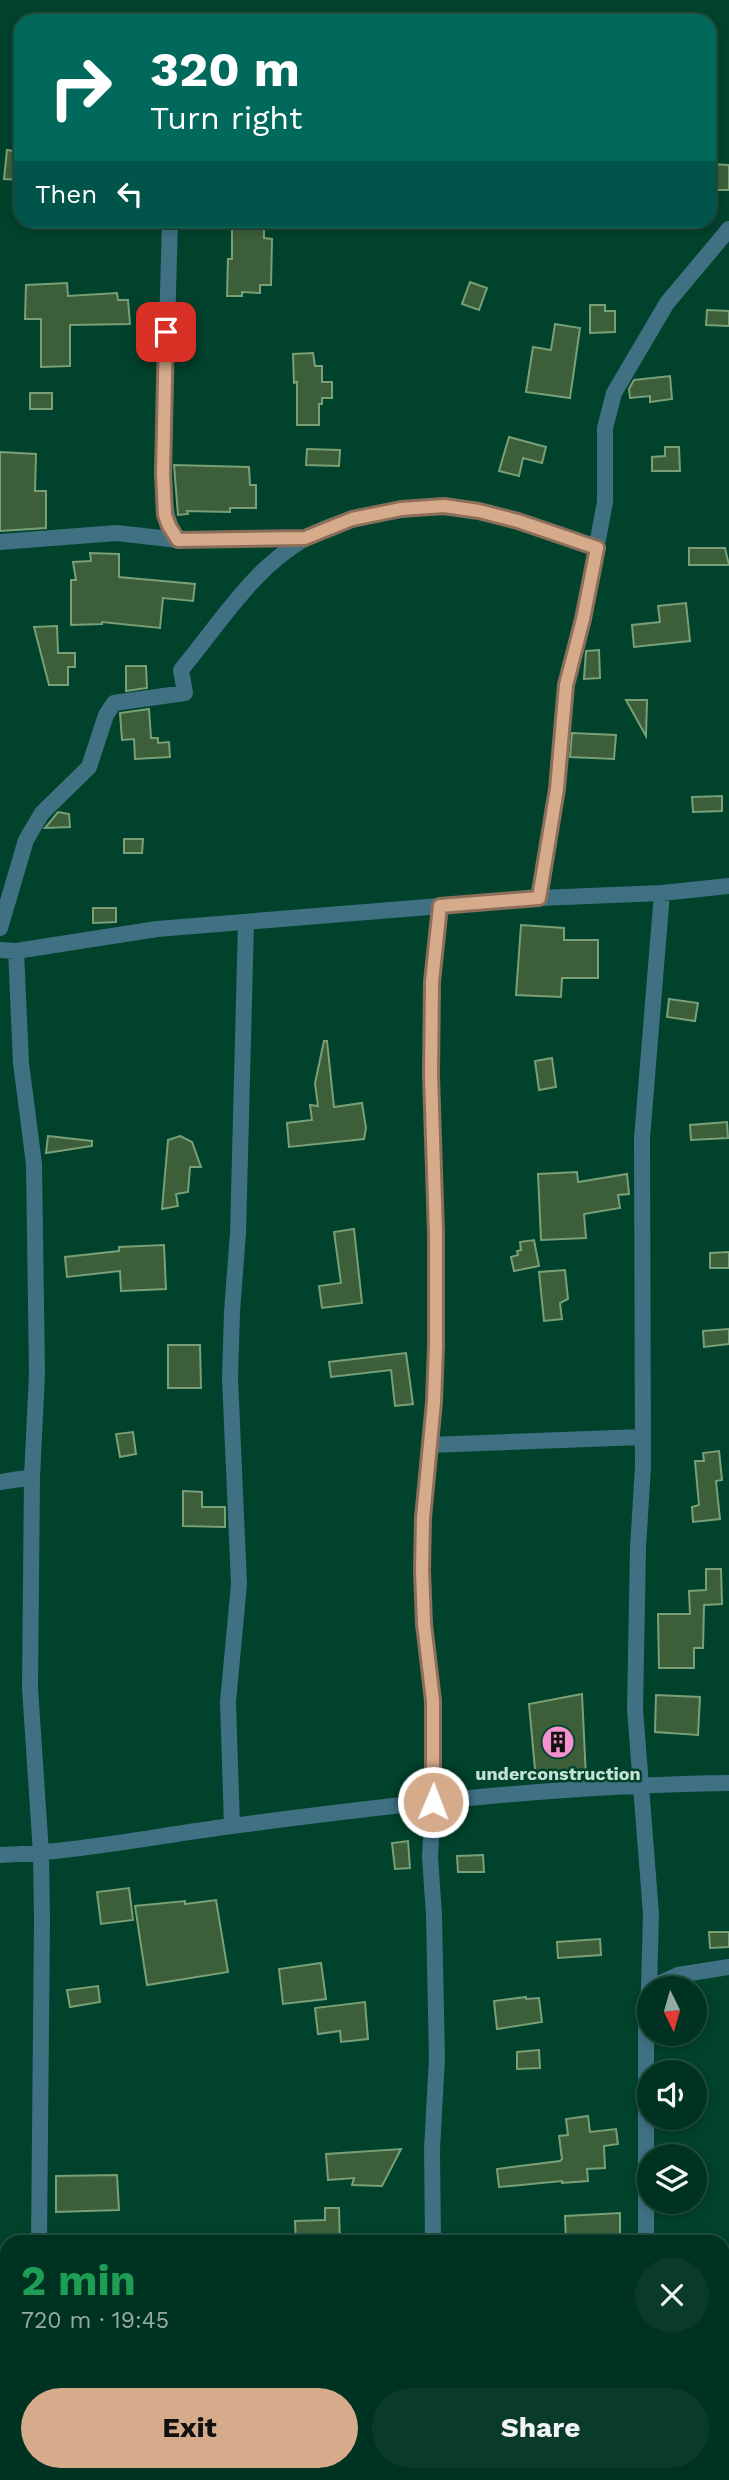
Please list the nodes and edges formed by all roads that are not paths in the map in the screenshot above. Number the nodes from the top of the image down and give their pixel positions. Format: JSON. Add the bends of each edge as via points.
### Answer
{"nodes":[{"id":1,"x":170,"y":228,"type":"edge"},
{"id":2,"x":726,"y":237,"type":"edge"},
{"id":3,"x":305,"y":538,"type":"junction"},
{"id":4,"x":178,"y":540,"type":"junction"},
{"id":5,"x":0,"y":542,"type":"edge"},
{"id":6,"x":597,"y":548,"type":"junction"},
{"id":7,"x":729,"y":886,"type":"edge"},
{"id":8,"x":662,"y":893,"type":"junction"},
{"id":9,"x":539,"y":898,"type":"junction"},
{"id":10,"x":440,"y":906,"type":"junction"},
{"id":11,"x":246,"y":923,"type":"junction"},
{"id":12,"x":0,"y":928,"type":"edge"},
{"id":13,"x":8,"y":951,"type":"edge"},
{"id":14,"x":643,"y":1437,"type":"junction"},
{"id":15,"x":430,"y":1445,"type":"junction"},
{"id":16,"x":32,"y":1478,"type":"junction"},
{"id":17,"x":0,"y":1482,"type":"edge"},
{"id":18,"x":729,"y":1783,"type":"edge"},
{"id":19,"x":640,"y":1784,"type":"junction"},
{"id":20,"x":433,"y":1802,"type":"junction"},
{"id":21,"x":232,"y":1826,"type":"junction"},
{"id":22,"x":41,"y":1853,"type":"junction"},
{"id":23,"x":0,"y":1854,"type":"edge"},
{"id":24,"x":729,"y":1968,"type":"edge"},
{"id":25,"x":649,"y":1976,"type":"edge"},
{"id":26,"x":676,"y":1976,"type":"edge"},
{"id":27,"x":646,"y":2046,"type":"edge"},
{"id":28,"x":39,"y":2235,"type":"edge"},
{"id":29,"x":433,"y":2235,"type":"edge"},
{"id":30,"x":646,"y":2235,"type":"edge"}],
"edges":[{"from":1,"to":4,"type":"street","via":[[163,474],[165,515]]},
{"from":2,"to":6,"type":"street","via":[[667,303],[614,393],[606,428],[605,502]]},
{"from":3,"to":4,"type":"street"},
{"from":3,"to":6,"type":"street","via":[[352,519],[444,506],[518,521]]},
{"from":3,"to":12,"type":"street","via":[[255,578],[181,670],[185,693],[114,703],[89,767],[42,813],[26,840]]},
{"from":4,"to":5,"type":"street","via":[[117,533]]},
{"from":6,"to":9,"type":"street","via":[[566,685],[557,789]]},
{"from":7,"to":8,"type":"street"},
{"from":8,"to":9,"type":"street"},
{"from":8,"to":14,"type":"street","via":[[642,1138]]},
{"from":9,"to":10,"type":"street"},
{"from":10,"to":11,"type":"street"},
{"from":10,"to":15,"type":"street","via":[[432,982],[436,1345]]},
{"from":11,"to":13,"type":"street","via":[[157,929]]},
{"from":11,"to":21,"type":"street","via":[[239,1233],[230,1378],[239,1584],[228,1702]]},
{"from":13,"to":16,"type":"street","via":[[34,1164],[37,1374]]},
{"from":14,"to":15,"type":"street"},
{"from":14,"to":19,"type":"street","via":[[635,1684]]},
{"from":15,"to":20,"type":"street","via":[[422,1570],[433,1701]]},
{"from":16,"to":17,"type":"street"},
{"from":16,"to":22,"type":"street","via":[[30,1688]]},
{"from":18,"to":19,"type":"street"},
{"from":19,"to":20,"type":"street"},
{"from":19,"to":25,"type":"street","via":[[651,1914]]},
{"from":20,"to":21,"type":"street"},
{"from":20,"to":29,"type":"street","via":[[430,1857],[437,2058]]},
{"from":21,"to":22,"type":"street"},
{"from":22,"to":23,"type":"street"},
{"from":22,"to":28,"type":"street"},
{"from":24,"to":26,"type":"street"},
{"from":27,"to":30,"type":"street"}]}
